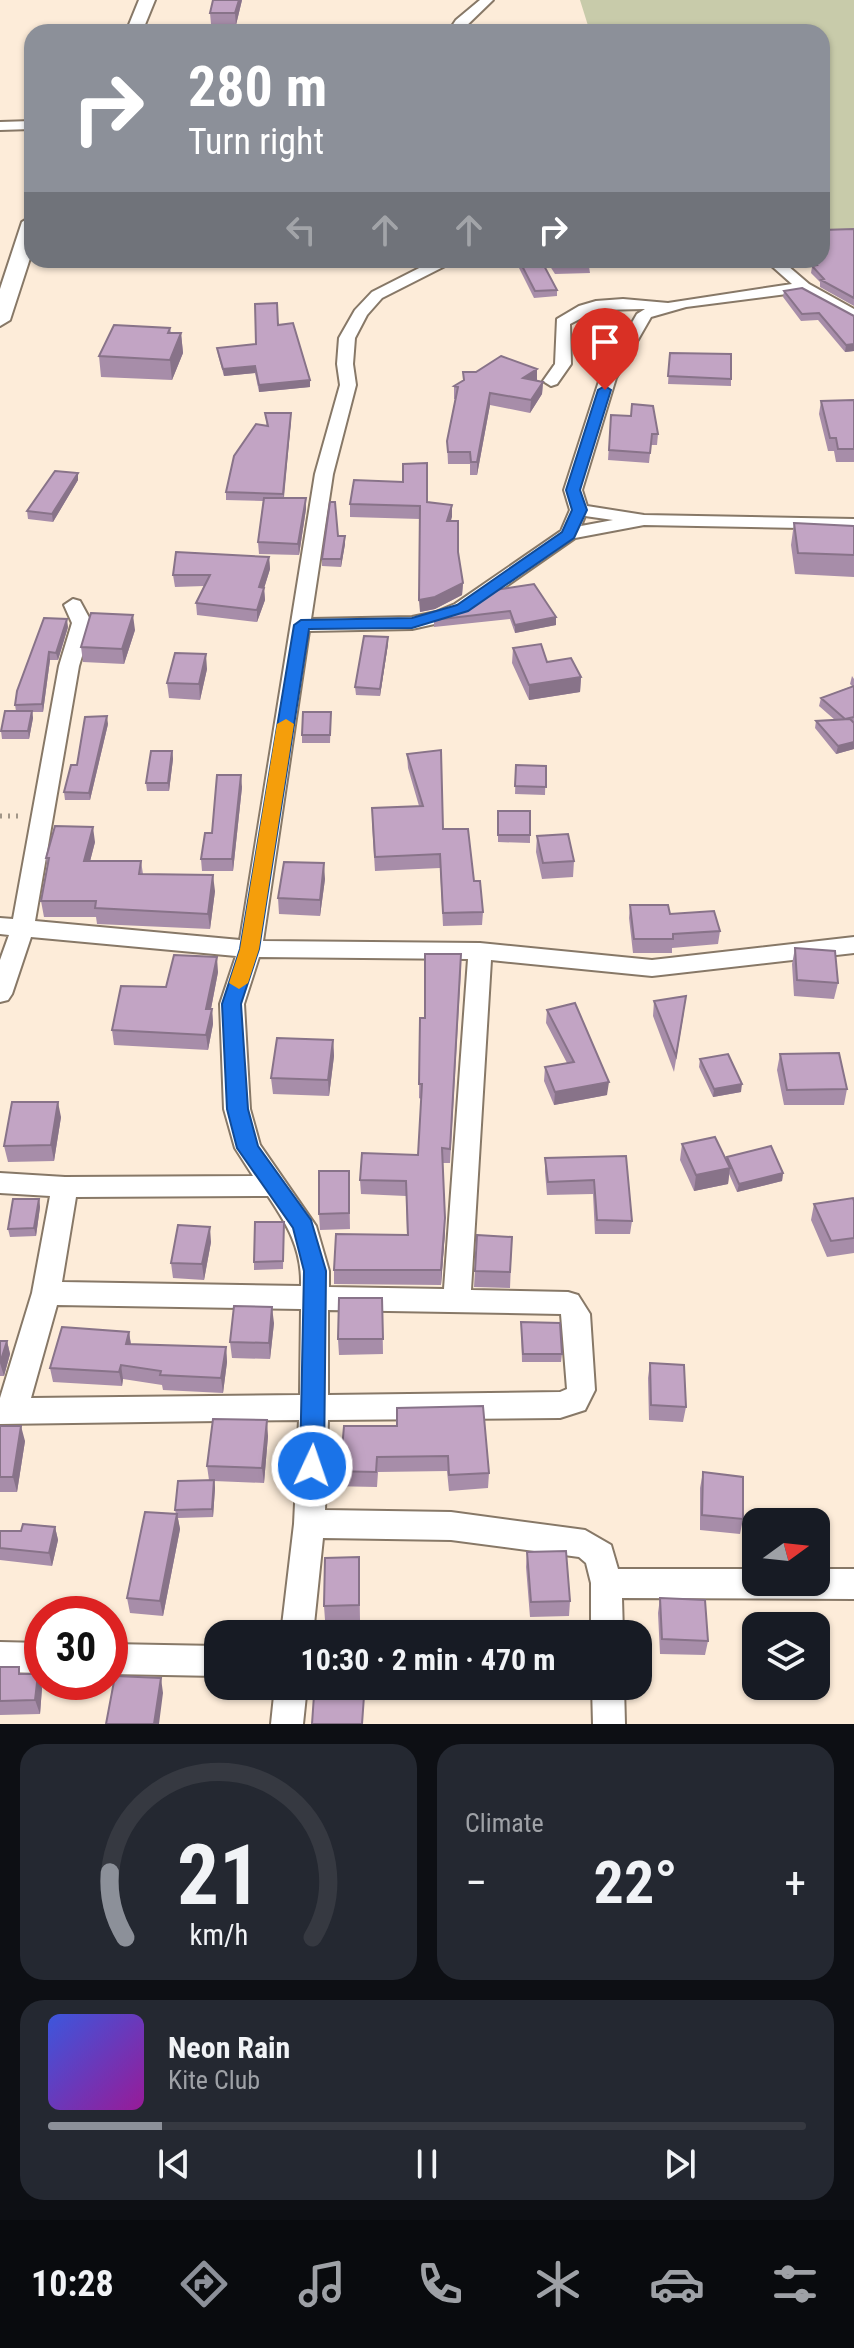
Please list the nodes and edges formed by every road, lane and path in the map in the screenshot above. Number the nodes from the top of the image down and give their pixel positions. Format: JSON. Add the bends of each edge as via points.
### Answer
{"nodes":[{"id":1,"x":147,"y":0,"type":"edge"},
{"id":2,"x":487,"y":0,"type":"edge"},
{"id":3,"x":137,"y":24,"type":"edge"},
{"id":4,"x":459,"y":24,"type":"edge"},
{"id":5,"x":24,"y":125,"type":"edge"},
{"id":6,"x":0,"y":126,"type":"edge"},
{"id":7,"x":24,"y":246,"type":"edge"},
{"id":8,"x":435,"y":268,"type":"edge"},
{"id":9,"x":781,"y":268,"type":"edge"},
{"id":10,"x":804,"y":287,"type":"junction"},
{"id":11,"x":667,"y":306,"type":"junction"},
{"id":12,"x":854,"y":315,"type":"edge"},
{"id":13,"x":0,"y":320,"type":"edge"},
{"id":14,"x":551,"y":381,"type":"dead end"},
{"id":15,"x":579,"y":510,"type":"junction"},
{"id":16,"x":644,"y":520,"type":"junction"},
{"id":17,"x":854,"y":524,"type":"edge"},
{"id":18,"x":569,"y":534,"type":"junction"},
{"id":19,"x":73,"y":605,"type":"dead end"},
{"id":20,"x":301,"y":625,"type":"junction"},
{"id":21,"x":12,"y":926,"type":"edge"},
{"id":22,"x":854,"y":945,"type":"edge"},
{"id":23,"x":250,"y":949,"type":"junction"},
{"id":24,"x":480,"y":951,"type":"junction"},
{"id":25,"x":0,"y":994,"type":"edge"},
{"id":26,"x":0,"y":1183,"type":"edge"},
{"id":27,"x":274,"y":1186,"type":"junction"},
{"id":28,"x":65,"y":1187,"type":"junction"},
{"id":29,"x":46,"y":1293,"type":"junction"},
{"id":30,"x":315,"y":1297,"type":"junction"},
{"id":31,"x":457,"y":1301,"type":"junction"},
{"id":32,"x":314,"y":1408,"type":"junction"},
{"id":33,"x":6,"y":1411,"type":"edge"},
{"id":34,"x":309,"y":1524,"type":"junction"},
{"id":35,"x":606,"y":1583,"type":"junction"},
{"id":36,"x":854,"y":1584,"type":"edge"},
{"id":37,"x":299,"y":1620,"type":"edge"},
{"id":38,"x":607,"y":1620,"type":"edge"},
{"id":39,"x":0,"y":1657,"type":"edge"},
{"id":40,"x":24,"y":1658,"type":"edge"},
{"id":41,"x":128,"y":1659,"type":"edge"},
{"id":42,"x":204,"y":1661,"type":"edge"},
{"id":43,"x":290,"y":1700,"type":"edge"},
{"id":44,"x":608,"y":1700,"type":"edge"},
{"id":45,"x":287,"y":1724,"type":"edge"},
{"id":46,"x":609,"y":1724,"type":"edge"}],
"edges":[{"from":1,"to":3,"type":"street"},
{"from":2,"to":4,"type":"street"},
{"from":5,"to":6,"type":"street"},
{"from":7,"to":13,"type":"street"},
{"from":8,"to":20,"type":"street","via":[[377,295],[347,338],[348,385],[324,474]]},
{"from":9,"to":10,"type":"street"},
{"from":10,"to":11,"type":"street"},
{"from":10,"to":12,"type":"street"},
{"from":11,"to":14,"type":"street","via":[[634,303],[574,311],[562,322],[563,364]]},
{"from":11,"to":15,"type":"street","via":[[645,314],[608,378],[573,490]]},
{"from":15,"to":16,"type":"street"},
{"from":15,"to":18,"type":"street"},
{"from":16,"to":17,"type":"street"},
{"from":16,"to":18,"type":"street"},
{"from":18,"to":20,"type":"street","via":[[441,617],[412,623]]},
{"from":19,"to":21,"type":"street","via":[[82,623]]},
{"from":20,"to":23,"type":"street"},
{"from":21,"to":23,"type":"street"},
{"from":21,"to":25,"type":"street"},
{"from":22,"to":24,"type":"street","via":[[652,968]]},
{"from":23,"to":24,"type":"street"},
{"from":23,"to":27,"type":"street","via":[[232,1004],[237,1109],[248,1148]]},
{"from":24,"to":31,"type":"street"},
{"from":26,"to":28,"type":"street"},
{"from":27,"to":28,"type":"street"},
{"from":27,"to":30,"type":"street","via":[[303,1226],[315,1271]]},
{"from":28,"to":29,"type":"street"},
{"from":29,"to":30,"type":"street"},
{"from":29,"to":33,"type":"street"},
{"from":30,"to":31,"type":"street"},
{"from":30,"to":32,"type":"street"},
{"from":31,"to":32,"type":"street","via":[[568,1303],[576,1314],[581,1390],[575,1401]]},
{"from":32,"to":33,"type":"street"},
{"from":32,"to":34,"type":"street"},
{"from":34,"to":35,"type":"street","via":[[451,1526],[585,1544],[600,1555]]},
{"from":34,"to":37,"type":"street"},
{"from":35,"to":36,"type":"street"},
{"from":35,"to":38,"type":"street"},
{"from":39,"to":40,"type":"street"},
{"from":41,"to":42,"type":"street"},
{"from":43,"to":45,"type":"street"},
{"from":44,"to":46,"type":"street"}]}
